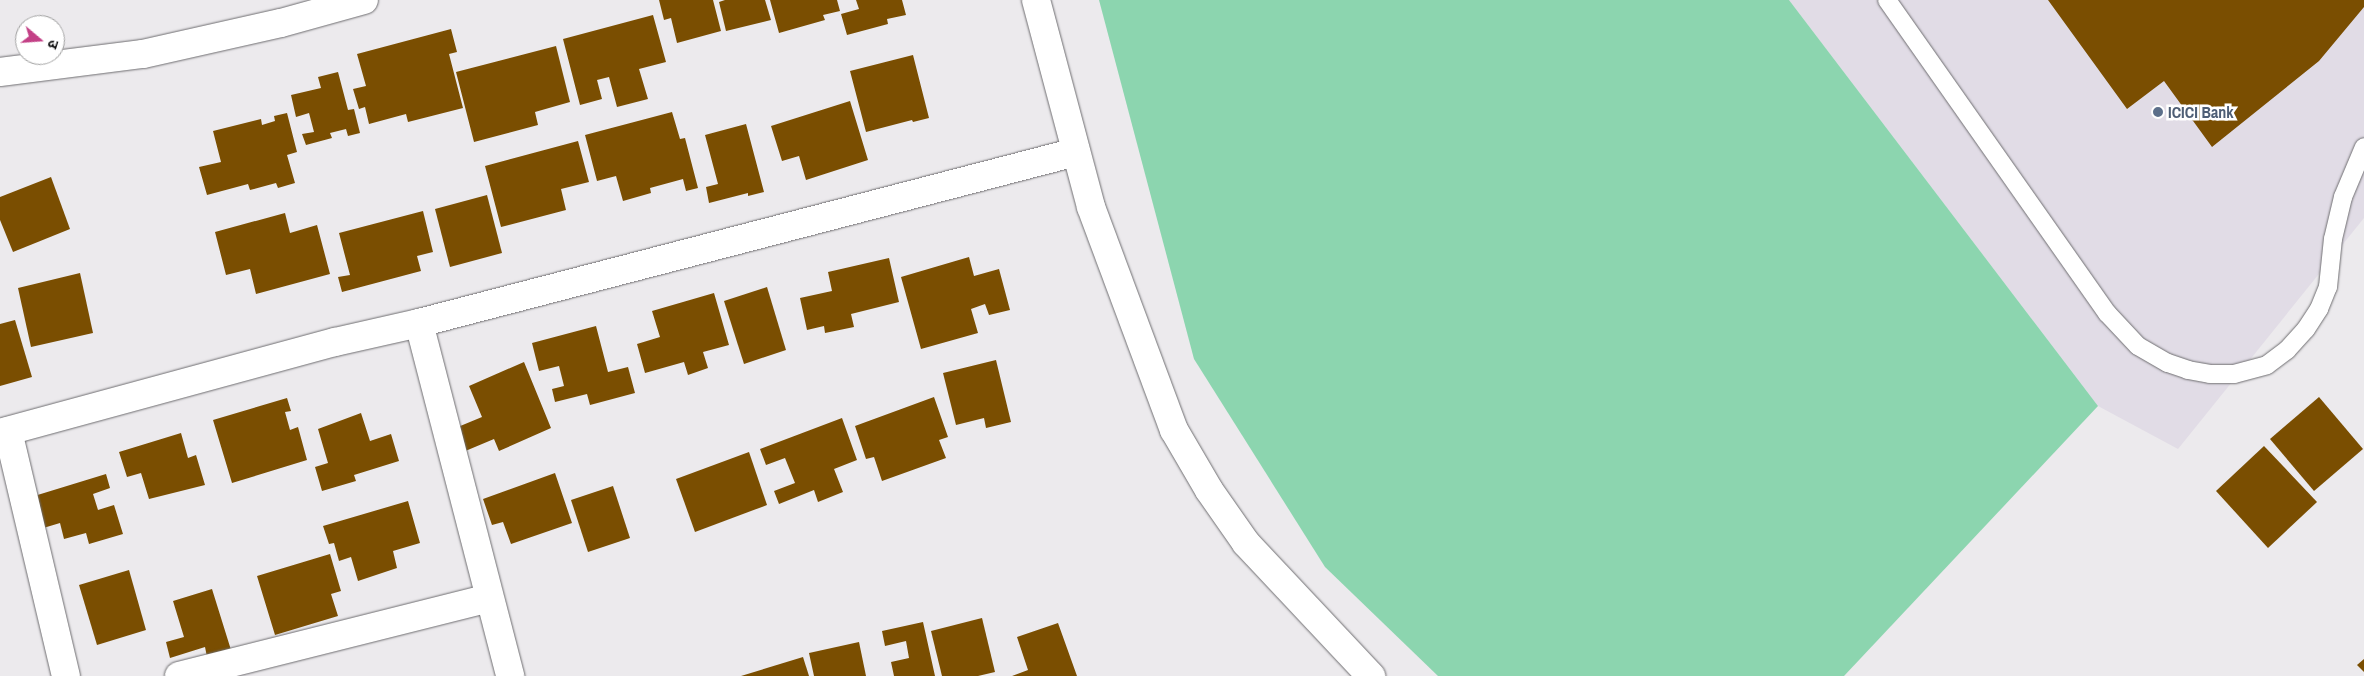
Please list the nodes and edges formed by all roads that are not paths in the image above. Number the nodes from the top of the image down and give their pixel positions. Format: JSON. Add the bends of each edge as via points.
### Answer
{"nodes":[{"id":1,"x":364,"y":0,"type":"edge"},
{"id":2,"x":1036,"y":0,"type":"edge"},
{"id":3,"x":1887,"y":0,"type":"edge"},
{"id":4,"x":0,"y":72,"type":"edge"},
{"id":5,"x":2364,"y":147,"type":"edge"},
{"id":6,"x":1076,"y":152,"type":"junction"},
{"id":7,"x":419,"y":323,"type":"junction"},
{"id":8,"x":4,"y":432,"type":"edge"},
{"id":9,"x":489,"y":598,"type":"junction"},
{"id":10,"x":66,"y":676,"type":"edge"},
{"id":11,"x":179,"y":676,"type":"edge"},
{"id":12,"x":510,"y":676,"type":"edge"},
{"id":13,"x":1371,"y":676,"type":"edge"}],
"edges":[{"from":1,"to":4,"type":"street","via":[[281,23],[143,54]]},
{"from":2,"to":6,"type":"street"},
{"from":3,"to":5,"type":"lane","via":[[2106,314],[2138,346],[2188,370],[2234,374],[2268,365],[2306,329],[2328,287],[2333,239],[2343,197]]},
{"from":6,"to":7,"type":"street"},
{"from":6,"to":13,"type":"street","via":[[1091,207],[1174,430],[1209,490],[1246,543]]},
{"from":7,"to":8,"type":"street","via":[[335,342]]},
{"from":7,"to":9,"type":"street"},
{"from":8,"to":10,"type":"street"},
{"from":9,"to":11,"type":"street"},
{"from":9,"to":12,"type":"street"}]}
